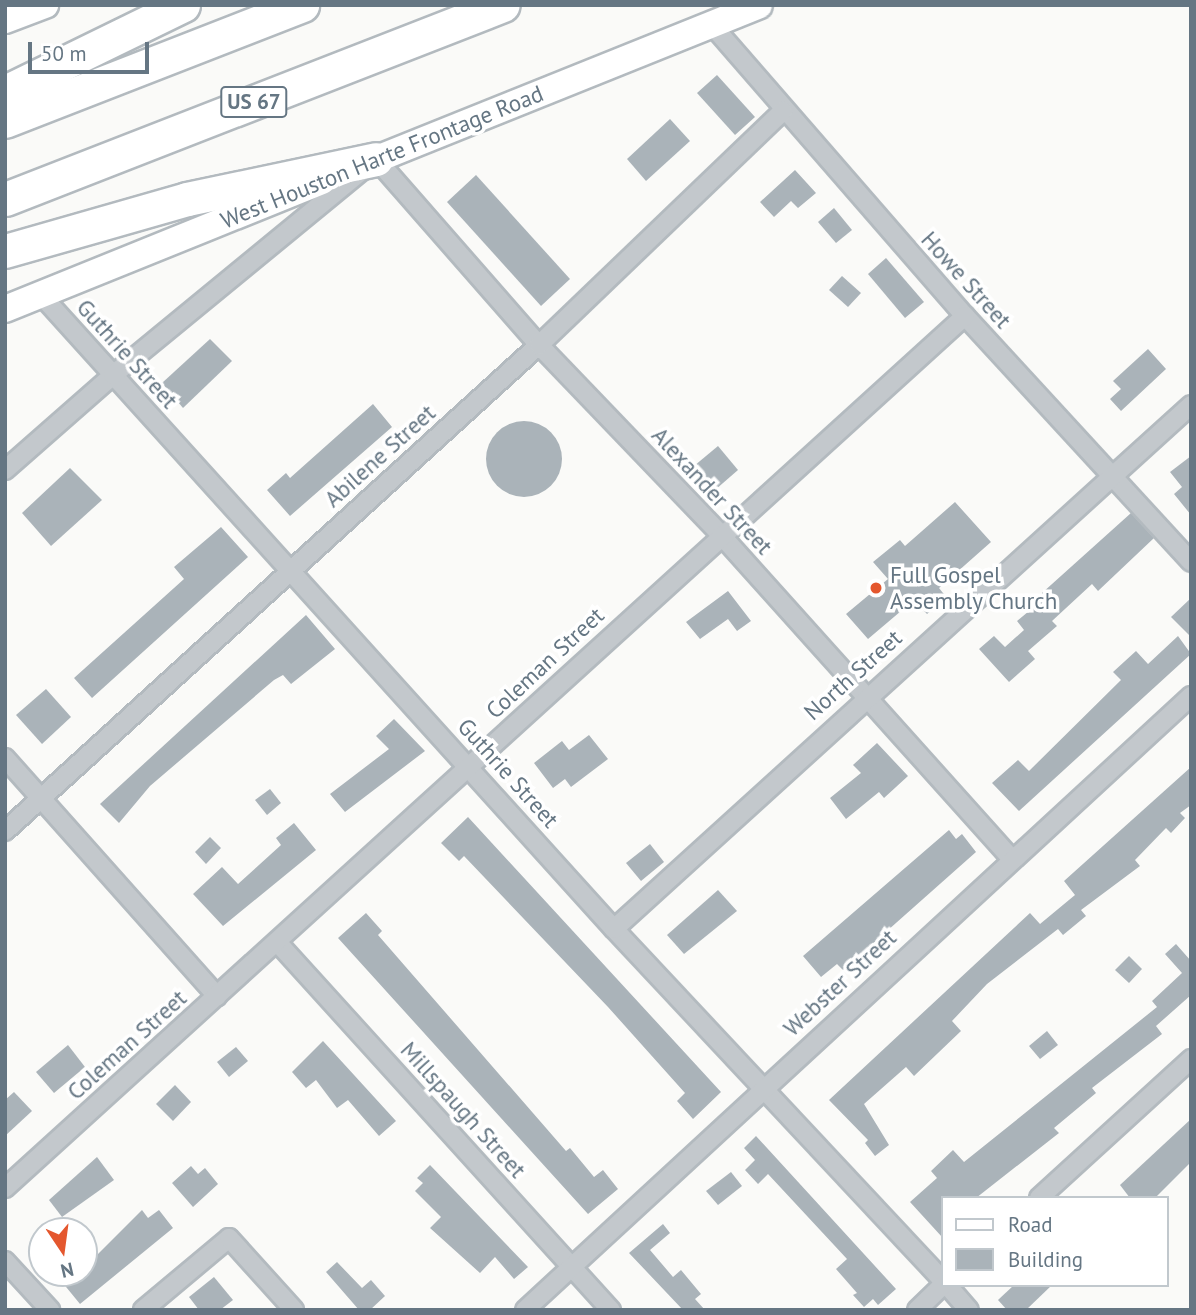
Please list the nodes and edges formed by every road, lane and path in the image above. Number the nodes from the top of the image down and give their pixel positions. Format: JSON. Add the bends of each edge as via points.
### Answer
{"nodes":[{"id":1,"x":44,"y":5,"type":"edge"},
{"id":2,"x":183,"y":5,"type":"edge"},
{"id":3,"x":302,"y":5,"type":"edge"},
{"id":4,"x":503,"y":5,"type":"edge"},
{"id":5,"x":760,"y":5,"type":"edge"},
{"id":6,"x":5,"y":19,"type":"edge"},
{"id":7,"x":711,"y":24,"type":"junction"},
{"id":8,"x":5,"y":92,"type":"edge"},
{"id":9,"x":783,"y":111,"type":"junction"},
{"id":10,"x":5,"y":121,"type":"edge"},
{"id":11,"x":376,"y":159,"type":"junction"},
{"id":12,"x":5,"y":199,"type":"edge"},
{"id":13,"x":5,"y":251,"type":"edge"},
{"id":14,"x":42,"y":296,"type":"junction"},
{"id":15,"x":5,"y":309,"type":"edge"},
{"id":16,"x":965,"y":316,"type":"junction"},
{"id":17,"x":539,"y":345,"type":"junction"},
{"id":18,"x":113,"y":374,"type":"junction"},
{"id":19,"x":1191,"y":405,"type":"edge"},
{"id":20,"x":5,"y":470,"type":"edge"},
{"id":21,"x":1111,"y":479,"type":"junction"},
{"id":22,"x":721,"y":535,"type":"junction"},
{"id":23,"x":1191,"y":562,"type":"edge"},
{"id":24,"x":291,"y":570,"type":"junction"},
{"id":25,"x":866,"y":695,"type":"junction"},
{"id":26,"x":1191,"y":696,"type":"edge"},
{"id":27,"x":5,"y":758,"type":"edge"},
{"id":28,"x":469,"y":766,"type":"junction"},
{"id":29,"x":41,"y":797,"type":"junction"},
{"id":30,"x":5,"y":831,"type":"edge"},
{"id":31,"x":1010,"y":857,"type":"junction"},
{"id":32,"x":614,"y":929,"type":"junction"},
{"id":33,"x":278,"y":943,"type":"junction"},
{"id":34,"x":217,"y":996,"type":"junction"},
{"id":35,"x":1191,"y":1059,"type":"edge"},
{"id":36,"x":762,"y":1090,"type":"junction"},
{"id":37,"x":5,"y":1188,"type":"edge"},
{"id":38,"x":1041,"y":1196,"type":"edge"},
{"id":39,"x":5,"y":1261,"type":"edge"},
{"id":40,"x":571,"y":1266,"type":"junction"},
{"id":41,"x":940,"y":1280,"type":"edge"},
{"id":42,"x":941,"y":1287,"type":"edge"},
{"id":43,"x":947,"y":1287,"type":"edge"},
{"id":44,"x":50,"y":1310,"type":"edge"},
{"id":45,"x":143,"y":1310,"type":"edge"},
{"id":46,"x":294,"y":1310,"type":"edge"},
{"id":47,"x":525,"y":1310,"type":"edge"},
{"id":48,"x":611,"y":1310,"type":"edge"},
{"id":49,"x":917,"y":1310,"type":"edge"},
{"id":50,"x":969,"y":1310,"type":"edge"}],
"edges":[{"from":1,"to":6,"type":"main road"},
{"from":2,"to":8,"type":"highway"},
{"from":3,"to":10,"type":"highway"},
{"from":4,"to":12,"type":"highway","number":"US 67"},
{"from":5,"to":7,"type":"main road","name":"West Houston Harte Frontage Road"},
{"from":7,"to":9,"type":"street","name":"Howe Street"},
{"from":7,"to":11,"type":"main road","name":"West Houston Harte Frontage Road"},
{"from":9,"to":16,"type":"street","name":"Howe Street"},
{"from":9,"to":17,"type":"street","name":"Abilene Street"},
{"from":11,"to":13,"type":"highway","via":[[187,200]]},
{"from":11,"to":14,"type":"main road","name":"West Houston Harte Frontage Road"},
{"from":11,"to":17,"type":"street","name":"Alexander Street"},
{"from":11,"to":18,"type":"street"},
{"from":14,"to":15,"type":"main road","name":"West Houston Harte Frontage Road"},
{"from":14,"to":18,"type":"street","name":"Guthrie Street"},
{"from":16,"to":21,"type":"street","name":"Howe Street"},
{"from":16,"to":22,"type":"street","name":"Coleman Street"},
{"from":17,"to":22,"type":"street","name":"Alexander Street"},
{"from":17,"to":24,"type":"street","name":"Abilene Street"},
{"from":18,"to":20,"type":"street"},
{"from":18,"to":24,"type":"street","name":"Guthrie Street"},
{"from":19,"to":21,"type":"street","name":"North Street"},
{"from":21,"to":23,"type":"street","name":"Howe Street"},
{"from":21,"to":25,"type":"street","name":"North Street"},
{"from":22,"to":25,"type":"street","name":"Alexander Street"},
{"from":22,"to":28,"type":"street","name":"Coleman Street"},
{"from":24,"to":28,"type":"street","name":"Guthrie Street"},
{"from":24,"to":29,"type":"street","name":"Abilene Street"},
{"from":25,"to":31,"type":"street","name":"Alexander Street"},
{"from":25,"to":32,"type":"street","name":"North Street"},
{"from":26,"to":31,"type":"street","name":"Webster Street"},
{"from":27,"to":29,"type":"street"},
{"from":28,"to":32,"type":"street","name":"Guthrie Street"},
{"from":28,"to":33,"type":"street","name":"Coleman Street"},
{"from":29,"to":30,"type":"street","name":"Abilene Street"},
{"from":29,"to":34,"type":"street"},
{"from":31,"to":36,"type":"street","name":"Webster Street"},
{"from":32,"to":36,"type":"street","name":"Guthrie Street"},
{"from":33,"to":34,"type":"street","name":"Coleman Street"},
{"from":33,"to":40,"type":"street","name":"Millspaugh Street"},
{"from":34,"to":37,"type":"street","name":"Coleman Street"},
{"from":35,"to":38,"type":"street"},
{"from":36,"to":40,"type":"street","name":"Webster Street"},
{"from":36,"to":41,"type":"street","name":"Guthrie Street"},
{"from":39,"to":44,"type":"street"},
{"from":40,"to":47,"type":"street","name":"Webster Street"},
{"from":40,"to":48,"type":"street","name":"Millspaugh Street"},
{"from":42,"to":49,"type":"street"},
{"from":43,"to":50,"type":"street","name":"Guthrie Street"},
{"from":45,"to":46,"type":"street","via":[[229,1238]]}]}
